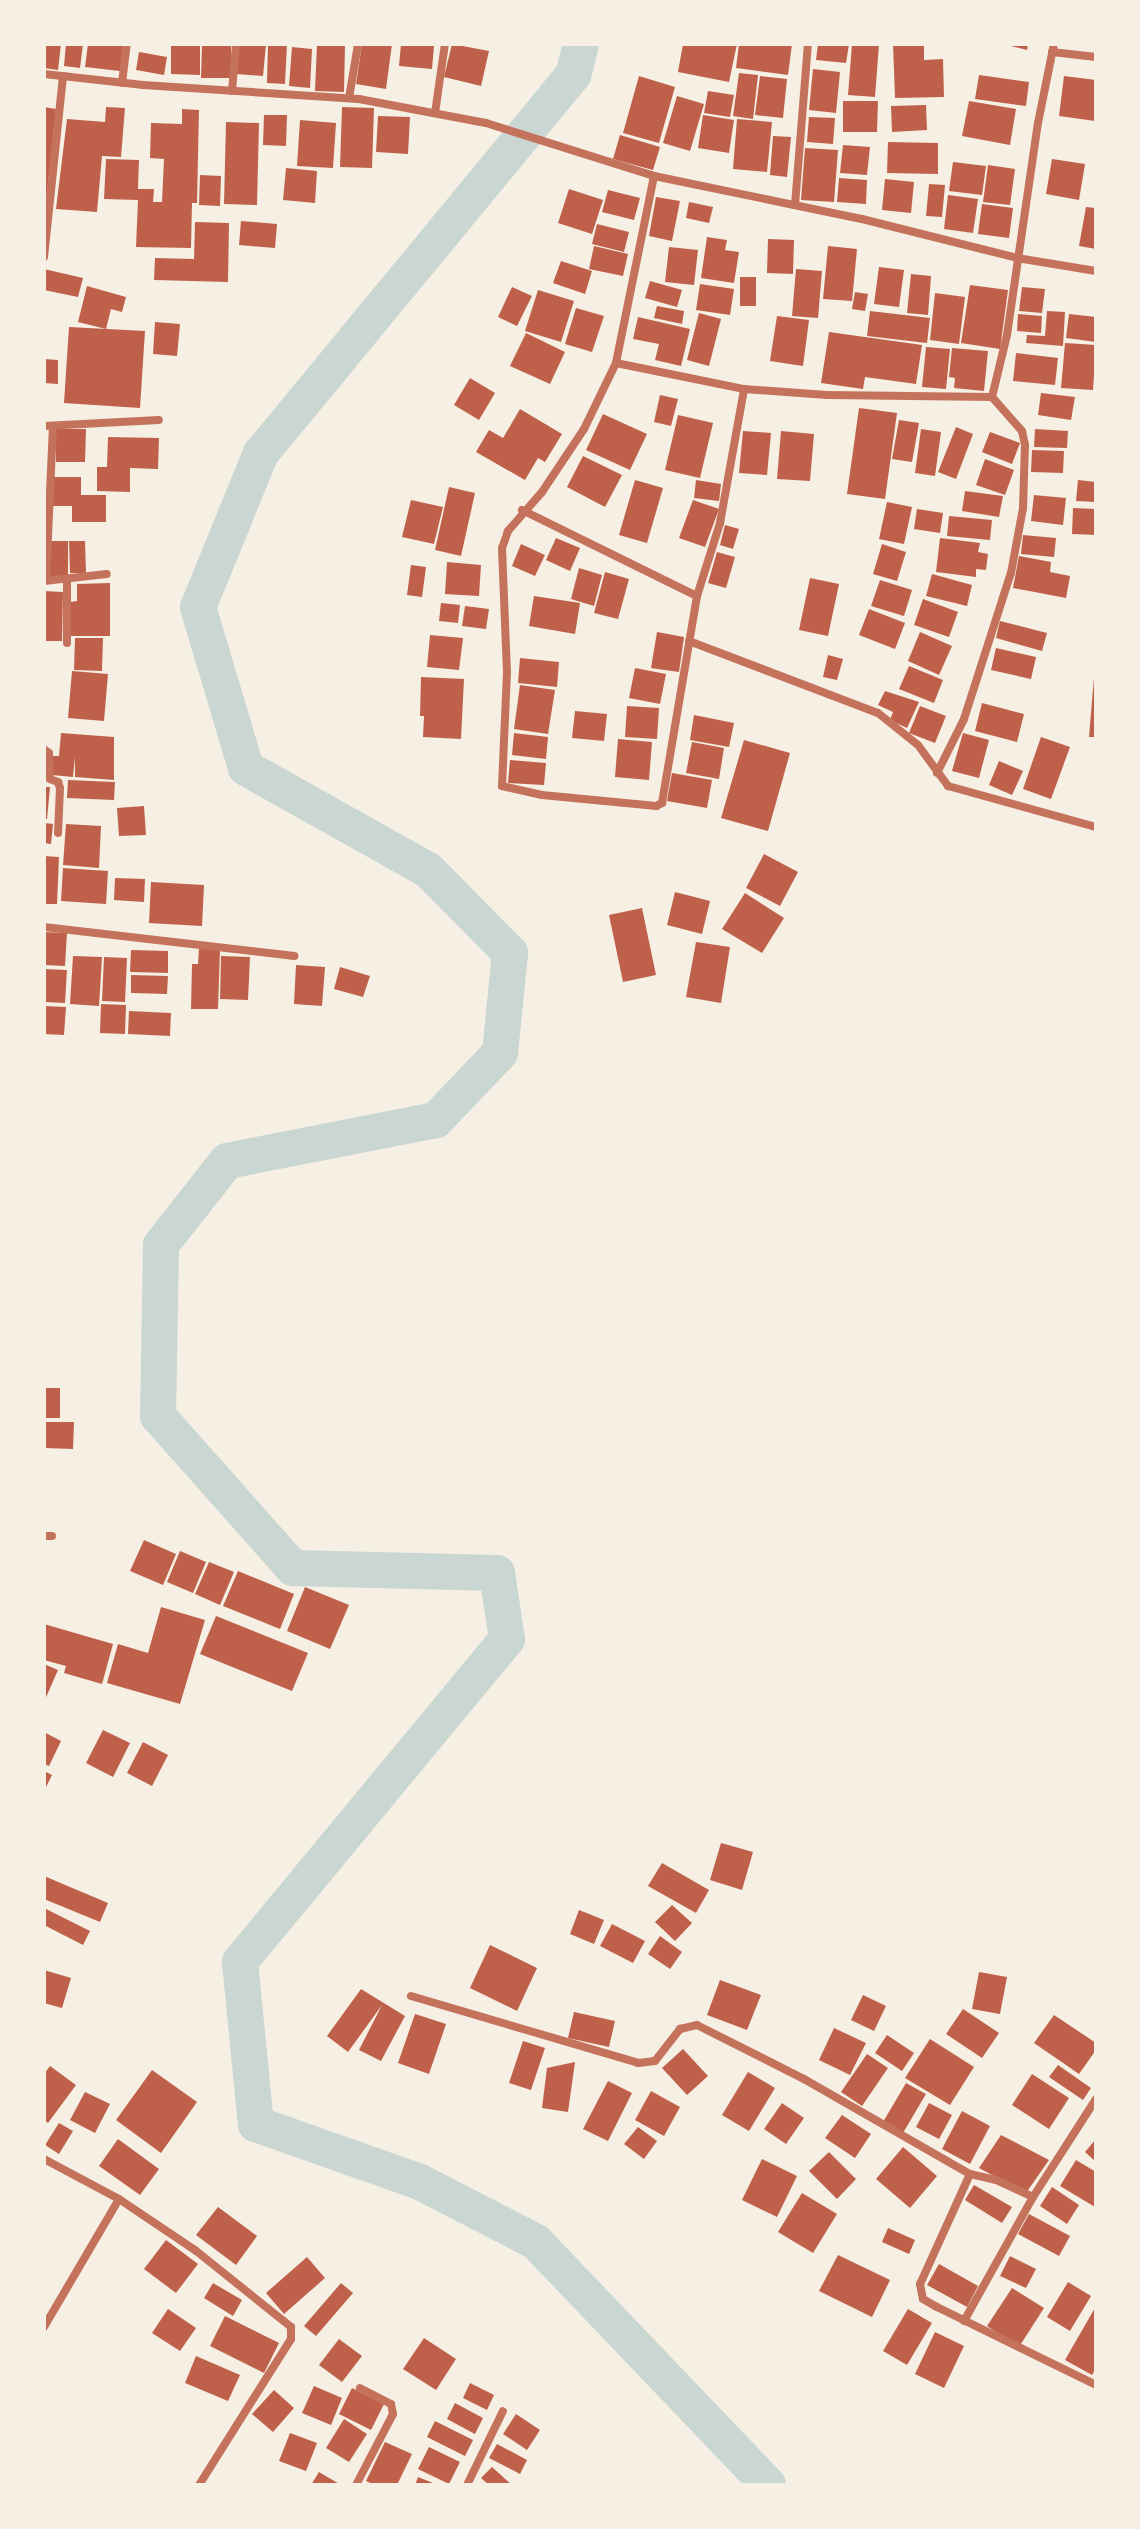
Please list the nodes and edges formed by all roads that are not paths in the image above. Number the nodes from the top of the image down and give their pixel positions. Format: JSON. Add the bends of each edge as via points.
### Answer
{"nodes":[{"id":1,"x":127,"y":44,"type":"edge"},
{"id":2,"x":236,"y":44,"type":"edge"},
{"id":3,"x":358,"y":44,"type":"edge"},
{"id":4,"x":445,"y":44,"type":"edge"},
{"id":5,"x":808,"y":44,"type":"edge"},
{"id":6,"x":1053,"y":48,"type":"edge"},
{"id":7,"x":1096,"y":57,"type":"edge"},
{"id":8,"x":44,"y":74,"type":"edge"},
{"id":9,"x":63,"y":76,"type":"junction"},
{"id":10,"x":122,"y":83,"type":"junction"},
{"id":11,"x":232,"y":91,"type":"junction"},
{"id":12,"x":349,"y":98,"type":"junction"},
{"id":13,"x":435,"y":113,"type":"junction"},
{"id":14,"x":654,"y":176,"type":"junction"},
{"id":15,"x":795,"y":205,"type":"junction"},
{"id":16,"x":44,"y":257,"type":"edge"},
{"id":17,"x":1017,"y":258,"type":"junction"},
{"id":18,"x":1096,"y":271,"type":"edge"},
{"id":19,"x":616,"y":363,"type":"junction"},
{"id":20,"x":744,"y":389,"type":"junction"},
{"id":21,"x":992,"y":397,"type":"junction"},
{"id":22,"x":159,"y":420,"type":"dead end"},
{"id":23,"x":48,"y":426,"type":"edge"},
{"id":24,"x":522,"y":510,"type":"junction"},
{"id":25,"x":107,"y":574,"type":"dead end"},
{"id":26,"x":67,"y":579,"type":"junction"},
{"id":27,"x":45,"y":580,"type":"edge"},
{"id":28,"x":697,"y":596,"type":"junction"},
{"id":29,"x":689,"y":641,"type":"junction"},
{"id":30,"x":67,"y":643,"type":"dead end"},
{"id":31,"x":44,"y":749,"type":"edge"},
{"id":32,"x":937,"y":773,"type":"junction"},
{"id":33,"x":1096,"y":827,"type":"edge"},
{"id":34,"x":58,"y":833,"type":"dead end"},
{"id":35,"x":44,"y":927,"type":"edge"},
{"id":36,"x":294,"y":956,"type":"dead end"},
{"id":37,"x":411,"y":1996,"type":"dead end"},
{"id":38,"x":1096,"y":2099,"type":"edge"},
{"id":39,"x":44,"y":2159,"type":"edge"},
{"id":40,"x":970,"y":2174,"type":"junction"},
{"id":41,"x":1033,"y":2197,"type":"junction"},
{"id":42,"x":119,"y":2199,"type":"junction"},
{"id":43,"x":964,"y":2321,"type":"junction"},
{"id":44,"x":44,"y":2327,"type":"edge"},
{"id":45,"x":1096,"y":2385,"type":"edge"},
{"id":46,"x":360,"y":2388,"type":"dead end"},
{"id":47,"x":503,"y":2411,"type":"dead end"},
{"id":48,"x":199,"y":2485,"type":"edge"},
{"id":49,"x":356,"y":2485,"type":"edge"},
{"id":50,"x":467,"y":2485,"type":"edge"}],
"edges":[{"from":1,"to":10,"type":"street"},
{"from":2,"to":11,"type":"street"},
{"from":3,"to":12,"type":"street"},
{"from":4,"to":13,"type":"street"},
{"from":5,"to":15,"type":"street"},
{"from":6,"to":7,"type":"street"},
{"from":6,"to":17,"type":"street"},
{"from":8,"to":9,"type":"street"},
{"from":9,"to":10,"type":"street"},
{"from":9,"to":16,"type":"street"},
{"from":10,"to":11,"type":"street"},
{"from":11,"to":12,"type":"street"},
{"from":12,"to":13,"type":"street"},
{"from":13,"to":14,"type":"street","via":[[486,123]]},
{"from":14,"to":15,"type":"street"},
{"from":14,"to":19,"type":"street"},
{"from":15,"to":17,"type":"street"},
{"from":17,"to":18,"type":"street"},
{"from":17,"to":21,"type":"street"},
{"from":19,"to":20,"type":"street"},
{"from":19,"to":24,"type":"street","via":[[584,429],[542,492]]},
{"from":20,"to":21,"type":"street"},
{"from":20,"to":28,"type":"street","via":[[720,523]]},
{"from":21,"to":32,"type":"street","via":[[1022,431],[1023,508],[1011,573],[964,719]]},
{"from":22,"to":23,"type":"street"},
{"from":23,"to":27,"type":"street"},
{"from":24,"to":28,"type":"street"},
{"from":24,"to":29,"type":"street","via":[[502,548],[507,672],[502,786],[542,795],[662,803]]},
{"from":25,"to":26,"type":"street"},
{"from":26,"to":27,"type":"street"},
{"from":26,"to":30,"type":"street"},
{"from":28,"to":29,"type":"street"},
{"from":29,"to":32,"type":"street","via":[[878,713],[918,745]]},
{"from":31,"to":34,"type":"street","via":[[49,753],[50,779],[60,788]]},
{"from":32,"to":33,"type":"street","via":[[948,786]]},
{"from":35,"to":36,"type":"street"},
{"from":37,"to":40,"type":"street","via":[[638,2063],[655,2061],[680,2029],[697,2025]]},
{"from":38,"to":41,"type":"street"},
{"from":39,"to":42,"type":"street"},
{"from":40,"to":41,"type":"street"},
{"from":40,"to":43,"type":"street","via":[[920,2284],[923,2299]]},
{"from":41,"to":43,"type":"street"},
{"from":42,"to":44,"type":"street"},
{"from":42,"to":48,"type":"street","via":[[195,2250],[293,2331]]},
{"from":43,"to":45,"type":"street"},
{"from":46,"to":49,"type":"street","via":[[391,2404],[393,2414]]},
{"from":47,"to":50,"type":"street"}]}
